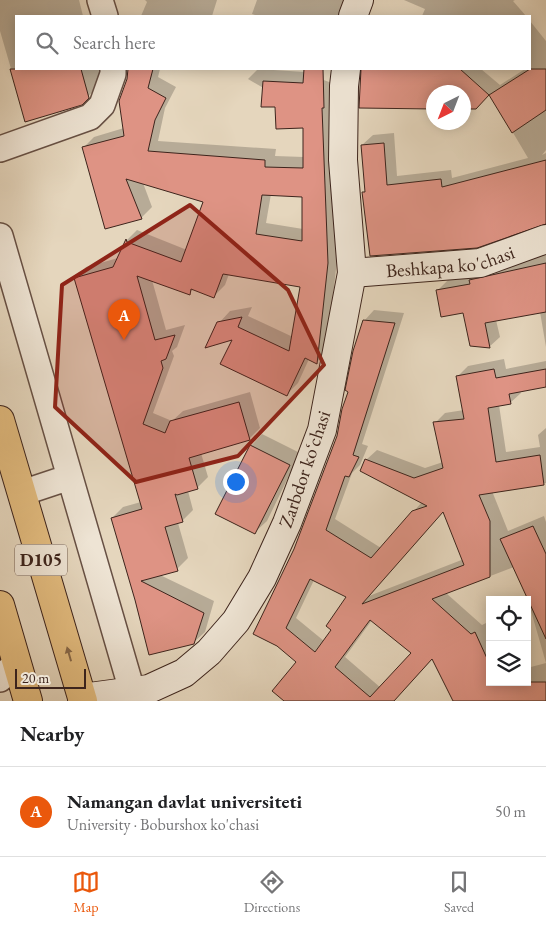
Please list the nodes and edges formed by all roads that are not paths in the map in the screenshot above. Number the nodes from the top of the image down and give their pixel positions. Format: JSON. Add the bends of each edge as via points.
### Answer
{"nodes":[{"id":1,"x":100,"y":0,"type":"edge"},
{"id":2,"x":359,"y":0,"type":"edge"},
{"id":3,"x":106,"y":15,"type":"edge"},
{"id":4,"x":353,"y":15,"type":"edge"},
{"id":5,"x":113,"y":70,"type":"edge"},
{"id":6,"x":346,"y":70,"type":"edge"},
{"id":7,"x":0,"y":149,"type":"edge"},
{"id":8,"x":0,"y":236,"type":"edge"},
{"id":9,"x":546,"y":239,"type":"edge"},
{"id":10,"x":352,"y":273,"type":"junction"},
{"id":11,"x":0,"y":420,"type":"edge"},
{"id":12,"x":70,"y":477,"type":"junction"},
{"id":13,"x":22,"y":493,"type":"junction"},
{"id":14,"x":0,"y":605,"type":"edge"},
{"id":15,"x":9,"y":670,"type":"edge"},
{"id":16,"x":134,"y":696,"type":"edge"},
{"id":17,"x":82,"y":700,"type":"edge"},
{"id":18,"x":28,"y":701,"type":"edge"}],
"edges":[{"from":1,"to":3,"type":"street"},
{"from":2,"to":4,"type":"street"},
{"from":5,"to":7,"type":"street","via":[[102,106],[90,116]]},
{"from":6,"to":10,"type":"street","name":"Zarbdor koʻchasi","via":[[343,160]]},
{"from":8,"to":12,"type":"street"},
{"from":9,"to":10,"type":"street","name":"Beshkapa ko'chasi","via":[[480,263]]},
{"from":10,"to":16,"type":"street","name":"Zarbdor koʻchasi","via":[[322,430],[262,578],[236,621],[209,652],[184,672]]},
{"from":11,"to":13,"type":"main road","number":"D105"},
{"from":12,"to":13,"type":"street"},
{"from":12,"to":16,"type":"street"},
{"from":17,"to":13,"type":"main road","number":"D105","one_way":true},
{"from":14,"to":15,"type":"main road"},
{"from":15,"to":18,"type":"main road"},
{"from":16,"to":17,"type":"street","name":"Zarbdor koʻchasi"}]}
